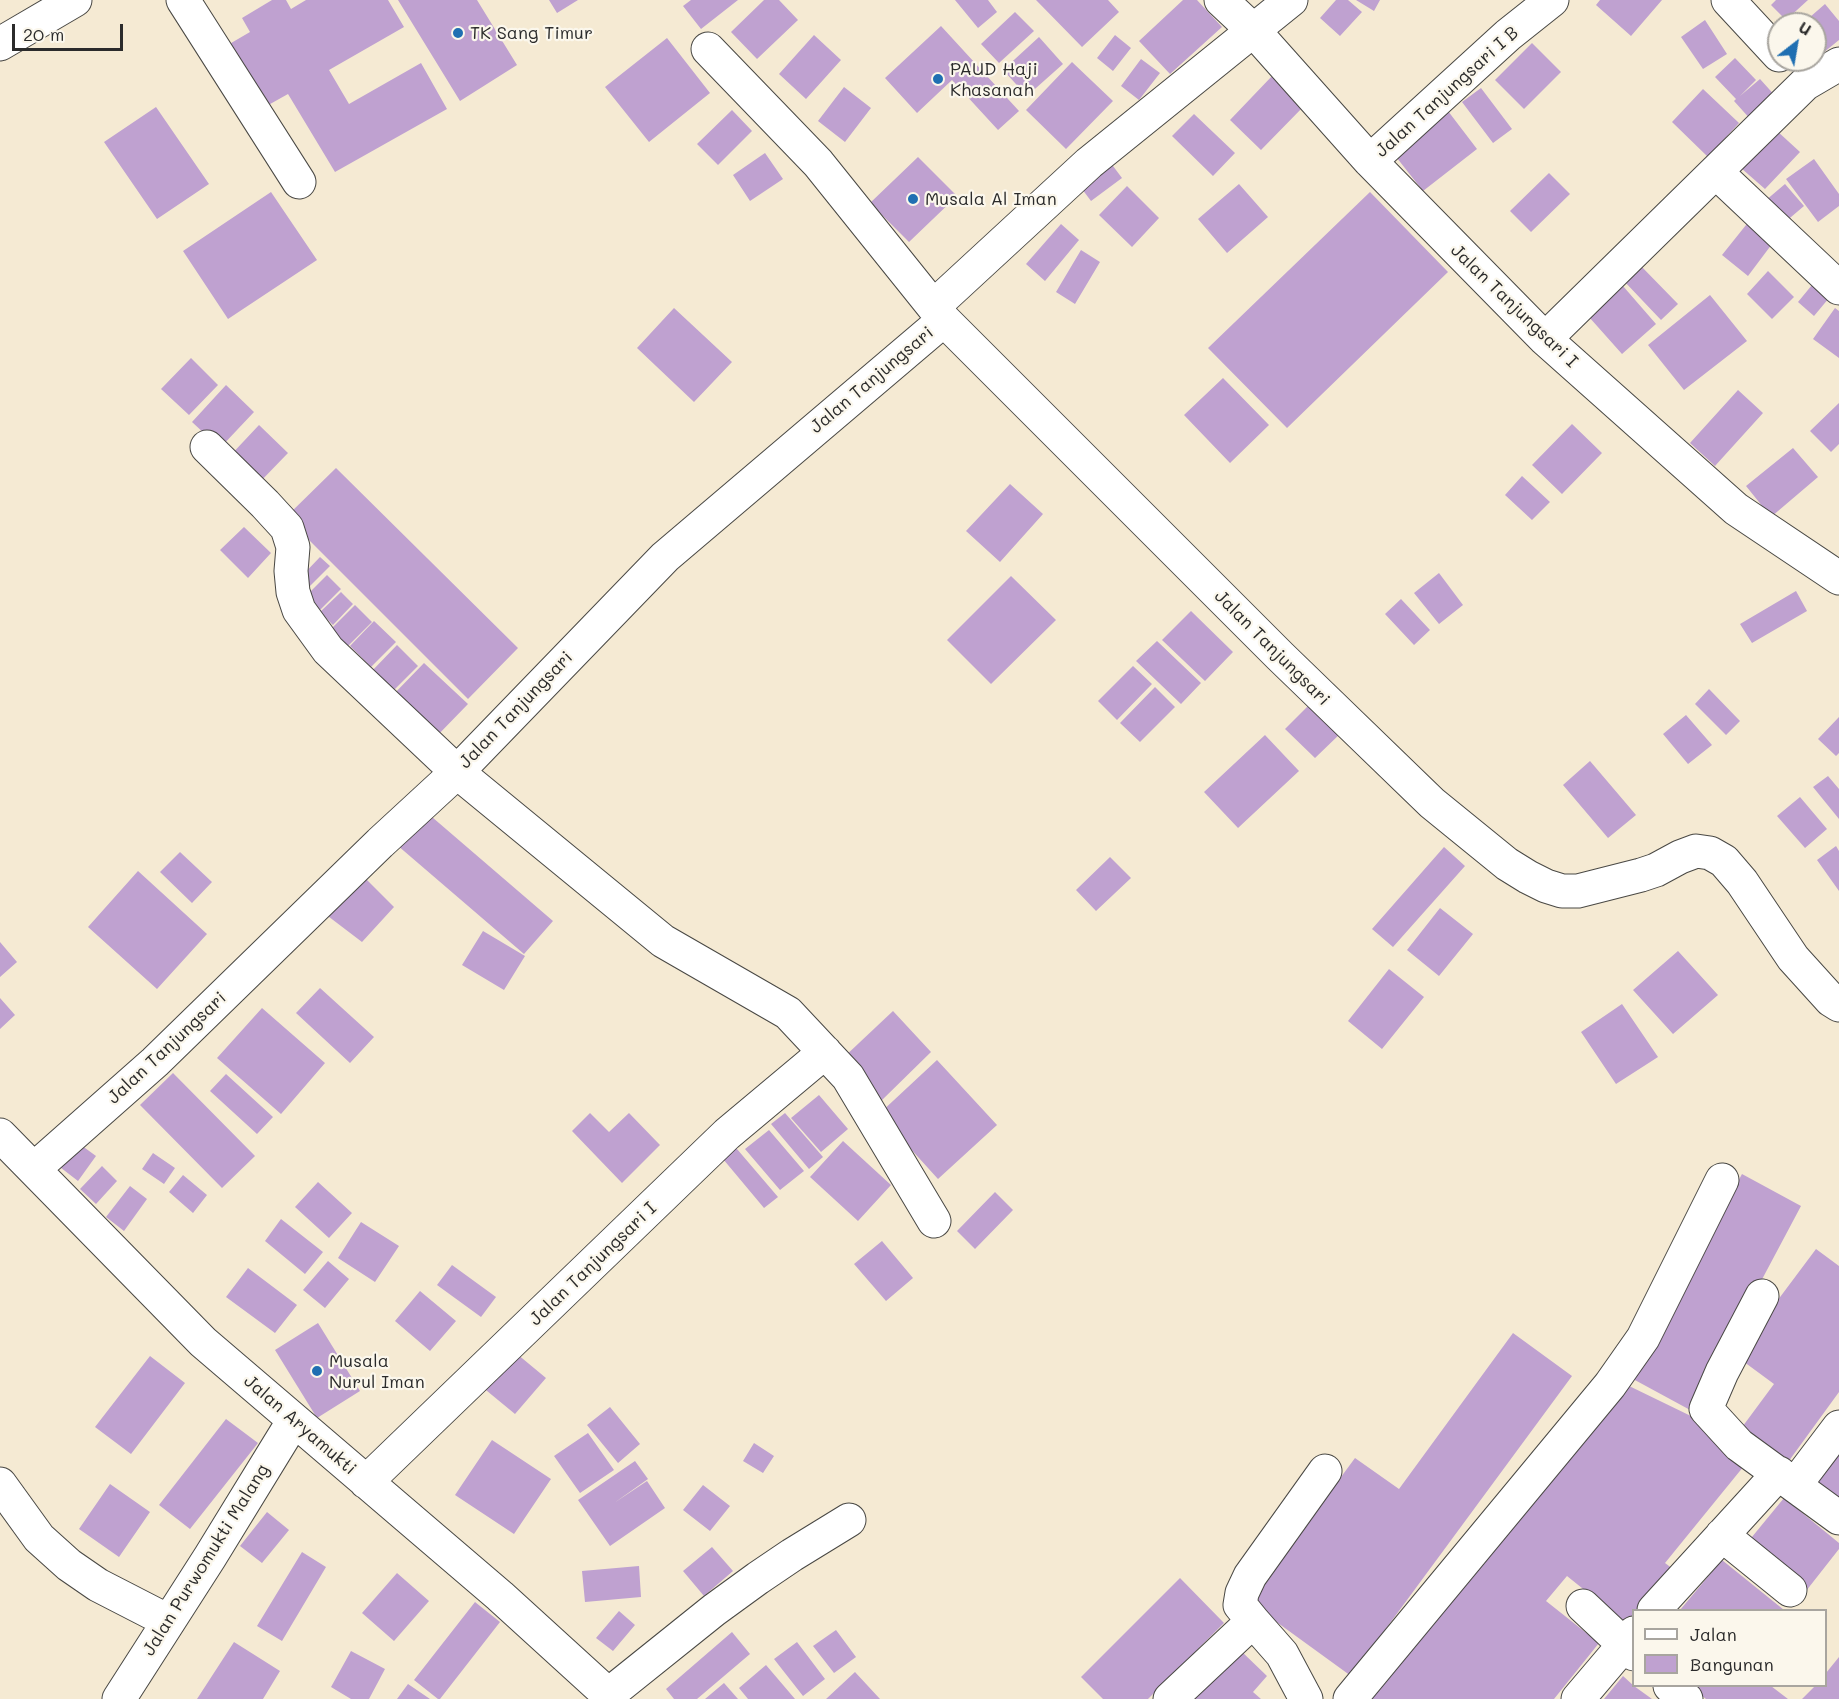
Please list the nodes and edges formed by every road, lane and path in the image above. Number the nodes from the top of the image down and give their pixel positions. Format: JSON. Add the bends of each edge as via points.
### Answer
{"nodes":[{"id":1,"x":75,"y":0,"type":"edge"},
{"id":2,"x":183,"y":0,"type":"edge"},
{"id":3,"x":1221,"y":0,"type":"edge"},
{"id":4,"x":1291,"y":0,"type":"edge"},
{"id":5,"x":1552,"y":0,"type":"edge"},
{"id":6,"x":1728,"y":0,"type":"edge"},
{"id":7,"x":1254,"y":31,"type":"junction"},
{"id":8,"x":1767,"y":42,"type":"edge"},
{"id":9,"x":0,"y":44,"type":"edge"},
{"id":10,"x":708,"y":49,"type":"dead end"},
{"id":11,"x":1829,"y":74,"type":"edge"},
{"id":12,"x":1370,"y":161,"type":"junction"},
{"id":13,"x":1716,"y":172,"type":"junction"},
{"id":14,"x":299,"y":182,"type":"dead end"},
{"id":15,"x":1839,"y":288,"type":"edge"},
{"id":16,"x":939,"y":313,"type":"junction"},
{"id":17,"x":1545,"y":339,"type":"junction"},
{"id":18,"x":207,"y":447,"type":"dead end"},
{"id":19,"x":1839,"y":578,"type":"edge"},
{"id":20,"x":457,"y":772,"type":"junction"},
{"id":21,"x":1839,"y":1005,"type":"edge"},
{"id":22,"x":825,"y":1052,"type":"junction"},
{"id":23,"x":0,"y":1135,"type":"edge"},
{"id":24,"x":34,"y":1169,"type":"junction"},
{"id":25,"x":1722,"y":1180,"type":"dead end"},
{"id":26,"x":934,"y":1221,"type":"dead end"},
{"id":27,"x":1762,"y":1296,"type":"dead end"},
{"id":28,"x":294,"y":1420,"type":"junction"},
{"id":29,"x":1839,"y":1427,"type":"edge"},
{"id":30,"x":1325,"y":1471,"type":"dead end"},
{"id":31,"x":1787,"y":1479,"type":"junction"},
{"id":32,"x":366,"y":1482,"type":"junction"},
{"id":33,"x":0,"y":1484,"type":"edge"},
{"id":34,"x":1839,"y":1518,"type":"edge"},
{"id":35,"x":849,"y":1520,"type":"dead end"},
{"id":36,"x":1722,"y":1535,"type":"junction"},
{"id":37,"x":1790,"y":1590,"type":"dead end"},
{"id":38,"x":1583,"y":1606,"type":"dead end"},
{"id":39,"x":1656,"y":1609,"type":"edge"},
{"id":40,"x":168,"y":1621,"type":"junction"},
{"id":41,"x":1252,"y":1622,"type":"junction"},
{"id":42,"x":1630,"y":1644,"type":"edge"},
{"id":43,"x":1671,"y":1687,"type":"edge"},
{"id":44,"x":611,"y":1697,"type":"edge"},
{"id":45,"x":118,"y":1699,"type":"edge"},
{"id":46,"x":1170,"y":1699,"type":"edge"},
{"id":47,"x":1305,"y":1699,"type":"edge"},
{"id":48,"x":1350,"y":1699,"type":"edge"},
{"id":49,"x":1578,"y":1699,"type":"edge"},
{"id":50,"x":1686,"y":1699,"type":"edge"}],
"edges":[{"from":1,"to":9,"type":"street"},
{"from":2,"to":14,"type":"street"},
{"from":3,"to":7,"type":"street","name":"Jalan Tanjungsari I"},
{"from":4,"to":7,"type":"street","name":"Jalan Tanjungsari"},
{"from":5,"to":12,"type":"street","name":"Jalan Tanjungsari I B"},
{"from":6,"to":8,"type":"street"},
{"from":7,"to":12,"type":"street","name":"Jalan Tanjungsari I"},
{"from":7,"to":16,"type":"street","name":"Jalan Tanjungsari","via":[[1089,163]]},
{"from":10,"to":16,"type":"street","via":[[818,163]]},
{"from":11,"to":13,"type":"street"},
{"from":12,"to":17,"type":"street","name":"Jalan Tanjungsari I"},
{"from":13,"to":15,"type":"street"},
{"from":13,"to":17,"type":"street"},
{"from":16,"to":20,"type":"street","name":"Jalan Tanjungsari","via":[[664,557]]},
{"from":16,"to":21,"type":"street","name":"Jalan Tanjungsari","via":[[1432,804],[1507,864],[1546,886],[1578,891],[1656,870],[1696,851],[1710,854],[1724,861],[1742,882],[1792,958]]},
{"from":17,"to":19,"type":"street","name":"Jalan Tanjungsari I","via":[[1736,509]]},
{"from":18,"to":20,"type":"street","via":[[287,528],[293,547],[293,592],[299,610],[327,650]]},
{"from":20,"to":22,"type":"street","via":[[663,941],[788,1013]]},
{"from":20,"to":24,"type":"street","name":"Jalan Tanjungsari","via":[[155,1062]]},
{"from":22,"to":26,"type":"street","via":[[848,1077]]},
{"from":22,"to":32,"type":"street","name":"Jalan Tanjungsari I","via":[[727,1134]]},
{"from":23,"to":24,"type":"street","name":"Jalan Aryamukti"},
{"from":24,"to":28,"type":"street","name":"Jalan Aryamukti","via":[[203,1342]]},
{"from":25,"to":48,"type":"street","via":[[1644,1338],[1610,1385]]},
{"from":27,"to":31,"type":"street","via":[[1706,1409],[1739,1445]]},
{"from":28,"to":32,"type":"street","name":"Jalan Aryamukti"},
{"from":28,"to":40,"type":"street","name":"Jalan Purwomukti Malang"},
{"from":29,"to":31,"type":"street"},
{"from":30,"to":41,"type":"street","via":[[1250,1576],[1240,1605]]},
{"from":31,"to":34,"type":"street"},
{"from":31,"to":36,"type":"street"},
{"from":32,"to":44,"type":"street","name":"Jalan Aryamukti"},
{"from":33,"to":40,"type":"street","via":[[39,1538],[69,1565],[98,1585]]},
{"from":35,"to":44,"type":"street","via":[[714,1610]]},
{"from":36,"to":37,"type":"street"},
{"from":36,"to":39,"type":"street"},
{"from":38,"to":42,"type":"street"},
{"from":40,"to":45,"type":"street","name":"Jalan Purwomukti Malang"},
{"from":41,"to":46,"type":"street"},
{"from":41,"to":47,"type":"street","via":[[1282,1654]]},
{"from":42,"to":49,"type":"street"},
{"from":43,"to":50,"type":"street"}]}
